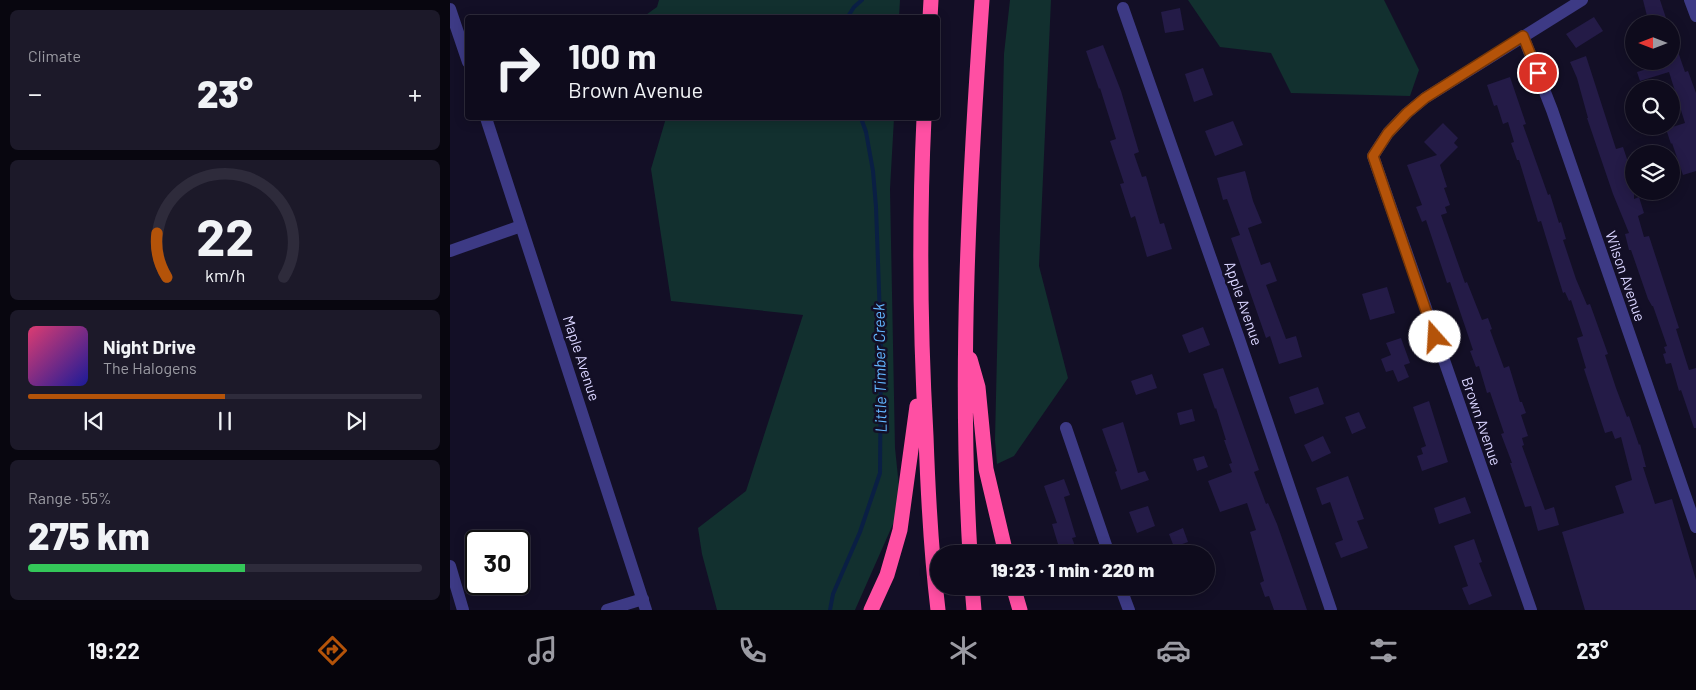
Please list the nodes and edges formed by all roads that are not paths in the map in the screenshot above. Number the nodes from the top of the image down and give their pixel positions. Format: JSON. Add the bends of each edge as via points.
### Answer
{"nodes":[{"id":1,"x":931,"y":0,"type":"edge"},
{"id":2,"x":982,"y":0,"type":"edge"},
{"id":3,"x":1582,"y":0,"type":"edge"},
{"id":4,"x":1690,"y":0,"type":"edge"},
{"id":5,"x":1123,"y":8,"type":"dead end"},
{"id":6,"x":450,"y":9,"type":"edge"},
{"id":7,"x":930,"y":15,"type":"edge"},
{"id":8,"x":1696,"y":16,"type":"edge"},
{"id":9,"x":1523,"y":36,"type":"junction"},
{"id":10,"x":465,"y":53,"type":"edge"},
{"id":11,"x":487,"y":120,"type":"edge"},
{"id":12,"x":924,"y":120,"type":"edge"},
{"id":13,"x":521,"y":226,"type":"junction"},
{"id":14,"x":450,"y":251,"type":"edge"},
{"id":15,"x":965,"y":342,"type":"junction"},
{"id":16,"x":922,"y":370,"type":"junction"},
{"id":17,"x":1066,"y":428,"type":"dead end"},
{"id":18,"x":1696,"y":527,"type":"edge"},
{"id":19,"x":969,"y":545,"type":"edge"},
{"id":20,"x":1004,"y":545,"type":"edge"},
{"id":21,"x":1106,"y":545,"type":"edge"},
{"id":22,"x":450,"y":566,"type":"edge"},
{"id":23,"x":973,"y":595,"type":"edge"},
{"id":24,"x":1016,"y":595,"type":"edge"},
{"id":25,"x":1123,"y":595,"type":"edge"},
{"id":26,"x":645,"y":605,"type":"edge"},
{"id":27,"x":463,"y":610,"type":"edge"},
{"id":28,"x":607,"y":610,"type":"edge"},
{"id":29,"x":871,"y":610,"type":"edge"},
{"id":30,"x":938,"y":610,"type":"edge"},
{"id":31,"x":974,"y":610,"type":"edge"},
{"id":32,"x":1020,"y":610,"type":"edge"},
{"id":33,"x":1129,"y":610,"type":"edge"},
{"id":34,"x":1331,"y":610,"type":"edge"},
{"id":35,"x":1531,"y":610,"type":"edge"}],
"edges":[{"from":1,"to":7,"type":"highway"},
{"from":2,"to":15,"type":"highway","via":[[972,143]]},
{"from":3,"to":9,"type":"street"},
{"from":4,"to":8,"type":"street"},
{"from":5,"to":34,"type":"street","name":"Apple Avenue"},
{"from":6,"to":10,"type":"street"},
{"from":9,"to":18,"type":"street","name":"Wilson Avenue","via":[[1552,110]]},
{"from":9,"to":35,"type":"street","name":"Brown Avenue","via":[[1425,98],[1388,133],[1373,156]]},
{"from":11,"to":13,"type":"street","name":"Maple Avenue"},
{"from":12,"to":16,"type":"highway","via":[[920,201]]},
{"from":13,"to":14,"type":"street"},
{"from":13,"to":26,"type":"street","name":"Maple Avenue"},
{"from":15,"to":19,"type":"highway"},
{"from":15,"to":20,"type":"highway","via":[[978,387],[986,469]]},
{"from":16,"to":29,"type":"highway","via":[[900,530],[887,575]]},
{"from":16,"to":30,"type":"highway"},
{"from":17,"to":21,"type":"street"},
{"from":22,"to":27,"type":"street"},
{"from":23,"to":31,"type":"highway"},
{"from":24,"to":32,"type":"highway"},
{"from":25,"to":33,"type":"street"},
{"from":26,"to":28,"type":"street"}]}
